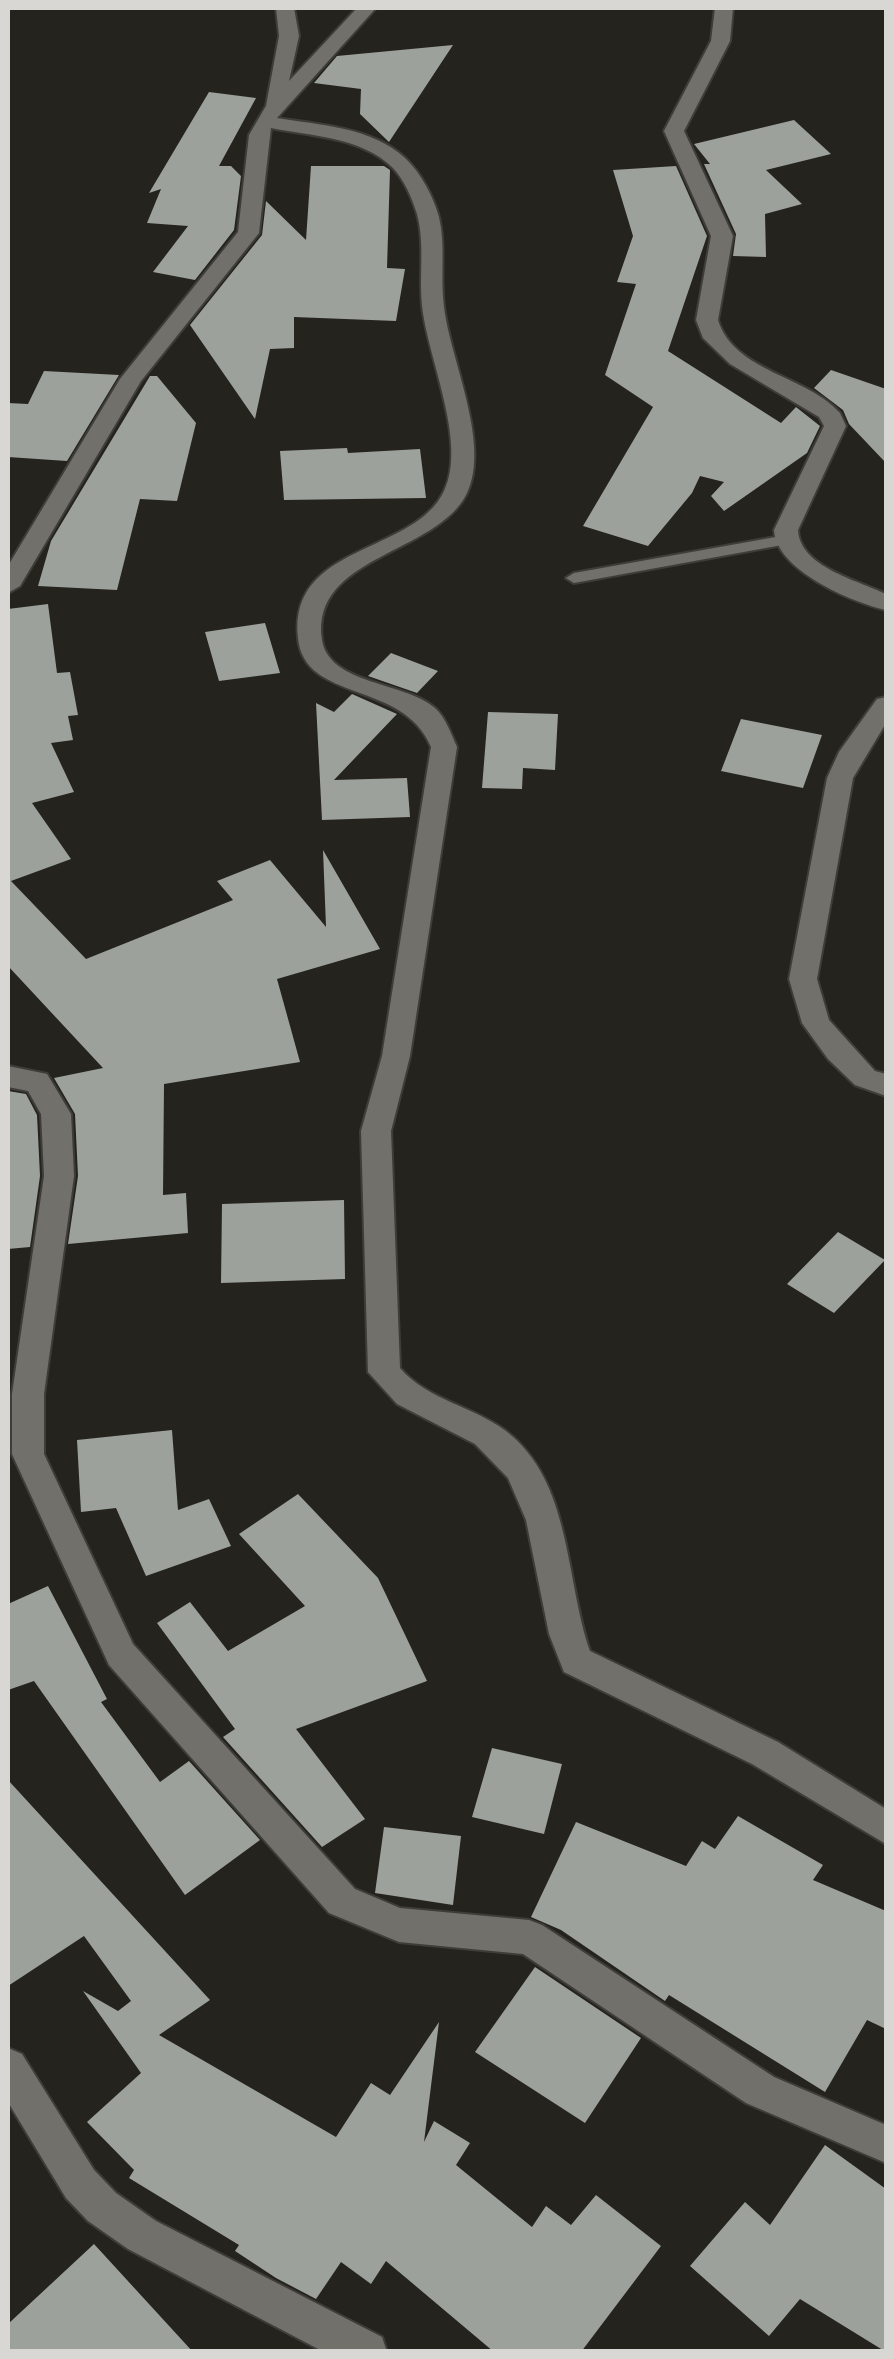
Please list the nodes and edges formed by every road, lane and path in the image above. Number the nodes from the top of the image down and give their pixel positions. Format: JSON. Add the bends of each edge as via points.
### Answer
{"nodes":[{"id":1,"x":286,"y":8,"type":"edge"},
{"id":2,"x":367,"y":8,"type":"edge"},
{"id":3,"x":724,"y":8,"type":"edge"},
{"id":4,"x":268,"y":115,"type":"junction"},
{"id":5,"x":787,"y":540,"type":"junction"},
{"id":6,"x":574,"y":578,"type":"dead end"},
{"id":7,"x":8,"y":586,"type":"edge"},
{"id":8,"x":886,"y":603,"type":"edge"},
{"id":9,"x":886,"y":705,"type":"edge"},
{"id":10,"x":8,"y":1077,"type":"edge"},
{"id":11,"x":886,"y":1085,"type":"edge"},
{"id":12,"x":886,"y":1828,"type":"edge"},
{"id":13,"x":8,"y":2067,"type":"edge"},
{"id":14,"x":886,"y":2144,"type":"edge"},
{"id":15,"x":366,"y":2352,"type":"edge"}],
"edges":[{"from":1,"to":4,"type":"street","via":[[289,36]]},
{"from":2,"to":4,"type":"street"},
{"from":3,"to":5,"type":"street","via":[[724,38],[678,113],[674,131],[722,236],[708,333],[724,351],[829,412],[834,426]]},
{"from":4,"to":7,"type":"street","via":[[256,150],[248,234],[131,378]]},
{"from":4,"to":12,"type":"street","via":[[373,146],[401,165],[422,198],[432,240],[433,310],[461,446],[460,478],[446,508],[339,572],[310,619],[309,637],[321,664],[416,706],[444,747],[396,1056],[376,1130],[384,1372],[393,1386],[499,1444],[526,1475],[545,1521],[576,1661],[764,1753]]},
{"from":5,"to":6,"type":"lane"},
{"from":5,"to":8,"type":"street","via":[[805,565]]},
{"from":9,"to":11,"type":"street","via":[[840,778],[803,979],[816,1022],[838,1052],[866,1078]]},
{"from":10,"to":14,"type":"street","via":[[37,1082],[56,1114],[59,1176],[28,1394],[28,1454],[121,1654],[342,1901],[399,1925],[529,1936],[760,2090]]},
{"from":13,"to":15,"type":"street","via":[[80,2184],[102,2207]]}]}
